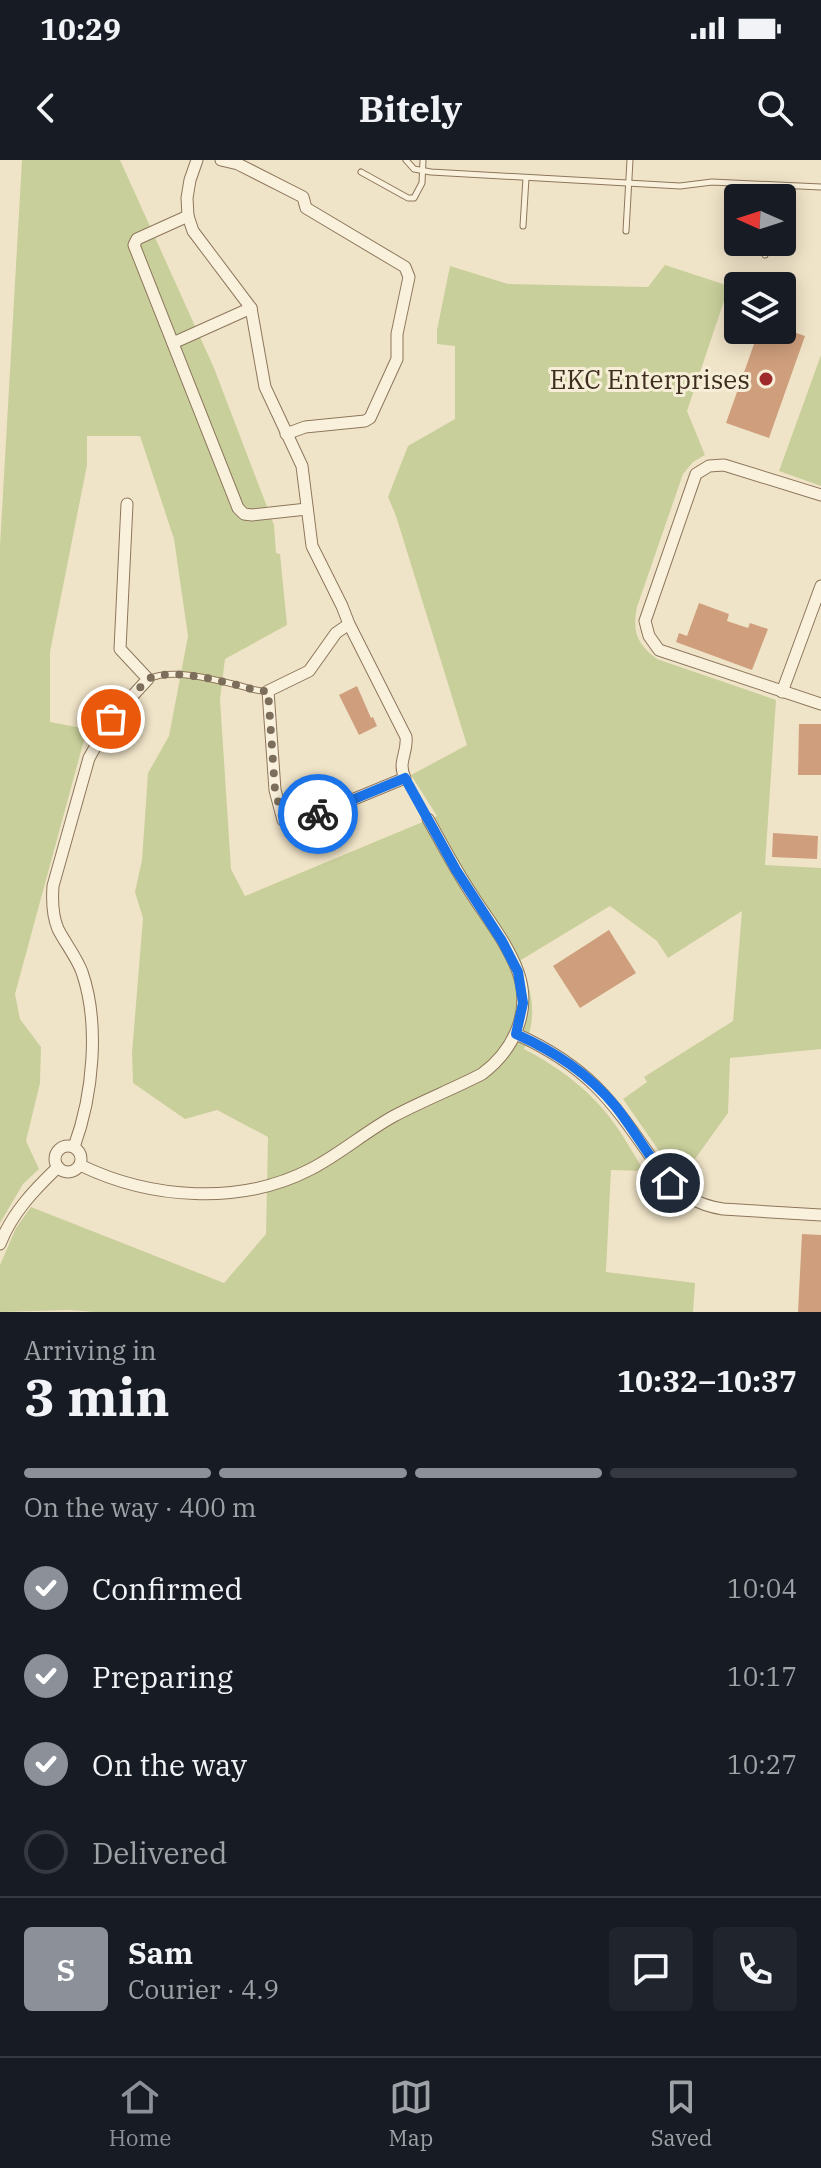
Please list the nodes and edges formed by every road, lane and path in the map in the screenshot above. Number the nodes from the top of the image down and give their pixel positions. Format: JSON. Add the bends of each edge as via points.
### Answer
{"nodes":[{"id":1,"x":197,"y":160,"type":"edge"},
{"id":2,"x":221,"y":160,"type":"edge"},
{"id":3,"x":406,"y":160,"type":"edge"},
{"id":4,"x":423,"y":160,"type":"edge"},
{"id":5,"x":630,"y":160,"type":"edge"},
{"id":6,"x":361,"y":172,"type":"dead end"},
{"id":7,"x":423,"y":172,"type":"junction"},
{"id":8,"x":526,"y":178,"type":"junction"},
{"id":9,"x":628,"y":184,"type":"junction"},
{"id":10,"x":750,"y":184,"type":"edge"},
{"id":11,"x":796,"y":186,"type":"edge"},
{"id":12,"x":821,"y":187,"type":"edge"},
{"id":13,"x":188,"y":216,"type":"junction"},
{"id":14,"x":523,"y":226,"type":"dead end"},
{"id":15,"x":626,"y":231,"type":"dead end"},
{"id":16,"x":251,"y":308,"type":"junction"},
{"id":17,"x":173,"y":343,"type":"junction"},
{"id":18,"x":286,"y":434,"type":"junction"},
{"id":19,"x":821,"y":495,"type":"edge"},
{"id":20,"x":127,"y":504,"type":"dead end"},
{"id":21,"x":307,"y":509,"type":"junction"},
{"id":22,"x":821,"y":586,"type":"edge"},
{"id":23,"x":349,"y":624,"type":"junction"},
{"id":24,"x":148,"y":679,"type":"junction"},
{"id":25,"x":268,"y":691,"type":"junction"},
{"id":26,"x":782,"y":692,"type":"junction"},
{"id":27,"x":821,"y":704,"type":"edge"},
{"id":28,"x":405,"y":778,"type":"junction"},
{"id":29,"x":428,"y":819,"type":"joint"},
{"id":30,"x":516,"y":1034,"type":"junction"},
{"id":31,"x":74,"y":1147,"type":"junction"},
{"id":32,"x":80,"y":1165,"type":"junction"},
{"id":33,"x":58,"y":1167,"type":"junction"},
{"id":34,"x":821,"y":1215,"type":"edge"},
{"id":35,"x":0,"y":1244,"type":"edge"}],
"edges":[{"from":1,"to":13,"type":"street"},
{"from":2,"to":18,"type":"street","via":[[303,197],[306,208],[405,267],[409,277],[397,359],[370,418]]},
{"from":3,"to":7,"type":"lane"},
{"from":4,"to":7,"type":"lane"},
{"from":5,"to":9,"type":"lane"},
{"from":6,"to":7,"type":"lane","via":[[414,198]]},
{"from":7,"to":8,"type":"lane"},
{"from":8,"to":9,"type":"lane"},
{"from":8,"to":14,"type":"lane"},
{"from":9,"to":10,"type":"lane"},
{"from":9,"to":15,"type":"lane"},
{"from":11,"to":12,"type":"lane"},
{"from":13,"to":16,"type":"street","via":[[193,231]]},
{"from":13,"to":17,"type":"street","via":[[134,245]]},
{"from":16,"to":17,"type":"street"},
{"from":16,"to":18,"type":"street","via":[[265,387]]},
{"from":17,"to":21,"type":"street","via":[[238,508],[252,515]]},
{"from":18,"to":21,"type":"street","via":[[302,466]]},
{"from":19,"to":26,"type":"street","via":[[724,465],[696,474],[645,621],[659,650]]},
{"from":20,"to":24,"type":"street","via":[[120,649]]},
{"from":21,"to":23,"type":"street","via":[[312,546]]},
{"from":22,"to":26,"type":"street"},
{"from":23,"to":25,"type":"street","via":[[336,633],[309,671]]},
{"from":23,"to":28,"type":"street","via":[[406,737],[401,760]]},
{"from":24,"to":25,"type":"lane","via":[[177,674]]},
{"from":24,"to":31,"type":"street","via":[[111,719],[89,758],[53,886],[58,928],[81,970],[91,1007],[86,1107]]},
{"from":25,"to":28,"type":"street","via":[[275,790],[283,820],[289,824]]},
{"from":26,"to":27,"type":"street"},
{"from":28,"to":29,"type":"lane"},
{"from":29,"to":30,"type":"street","via":[[518,972],[523,1003]]},
{"from":30,"to":32,"type":"street","via":[[482,1074],[392,1117],[307,1171],[277,1182],[221,1192],[173,1193],[114,1180]]},
{"from":30,"to":34,"type":"street","via":[[557,1054],[594,1083],[670,1183],[689,1198],[723,1209]]},
{"from":31,"to":32,"type":"street"},
{"from":31,"to":33,"type":"street","via":[[58,1150]]},
{"from":32,"to":33,"type":"street","via":[[70,1172]]},
{"from":33,"to":35,"type":"street","via":[[17,1210]]}]}
